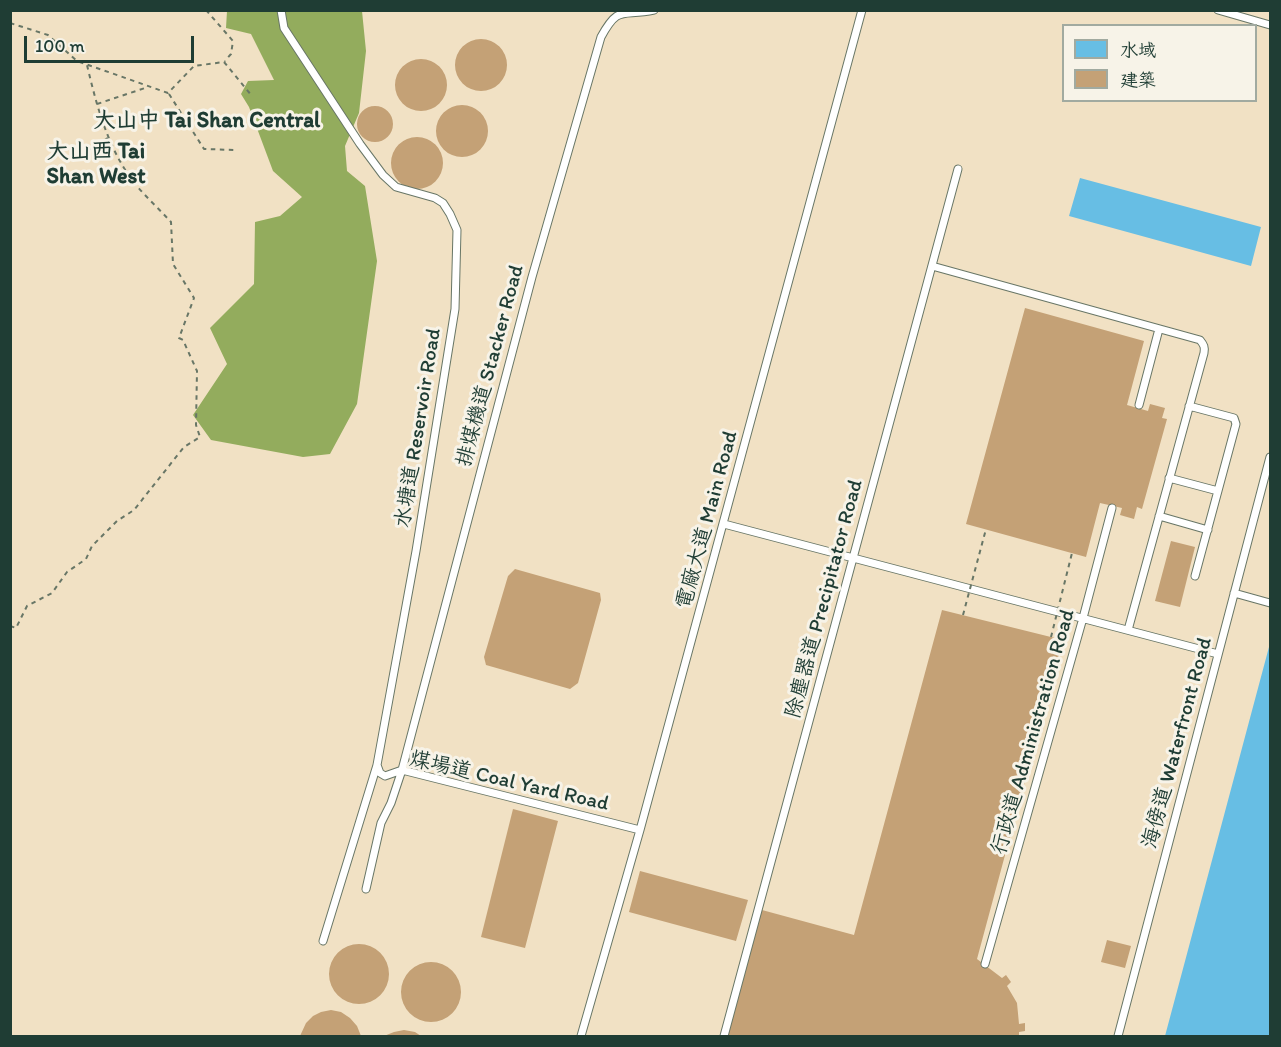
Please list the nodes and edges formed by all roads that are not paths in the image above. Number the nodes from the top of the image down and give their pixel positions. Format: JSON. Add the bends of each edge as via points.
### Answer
{"nodes":[{"id":1,"x":281,"y":10,"type":"edge"},
{"id":2,"x":654,"y":10,"type":"edge"},
{"id":3,"x":862,"y":10,"type":"edge"},
{"id":4,"x":1218,"y":10,"type":"edge"},
{"id":5,"x":1270,"y":25,"type":"edge"},
{"id":6,"x":957,"y":170,"type":"dead end"},
{"id":7,"x":932,"y":266,"type":"junction"},
{"id":8,"x":1159,"y":329,"type":"junction"},
{"id":9,"x":1139,"y":405,"type":"dead end"},
{"id":10,"x":1189,"y":406,"type":"junction"},
{"id":11,"x":1270,"y":457,"type":"edge"},
{"id":12,"x":1169,"y":478,"type":"junction"},
{"id":13,"x":1218,"y":491,"type":"junction"},
{"id":14,"x":1112,"y":508,"type":"dead end"},
{"id":15,"x":1159,"y":516,"type":"junction"},
{"id":16,"x":724,"y":524,"type":"junction"},
{"id":17,"x":1208,"y":530,"type":"junction"},
{"id":18,"x":853,"y":559,"type":"junction"},
{"id":19,"x":1195,"y":576,"type":"dead end"},
{"id":20,"x":1234,"y":593,"type":"junction"},
{"id":21,"x":1270,"y":603,"type":"edge"},
{"id":22,"x":1083,"y":618,"type":"junction"},
{"id":23,"x":1128,"y":630,"type":"junction"},
{"id":24,"x":1218,"y":654,"type":"junction"},
{"id":25,"x":376,"y":765,"type":"junction"},
{"id":26,"x":402,"y":770,"type":"junction"},
{"id":27,"x":640,"y":830,"type":"junction"},
{"id":28,"x":366,"y":889,"type":"dead end"},
{"id":29,"x":323,"y":941,"type":"dead end"},
{"id":30,"x":985,"y":964,"type":"dead end"},
{"id":31,"x":581,"y":1036,"type":"edge"},
{"id":32,"x":724,"y":1036,"type":"edge"},
{"id":33,"x":1118,"y":1036,"type":"edge"}],
"edges":[{"from":1,"to":25,"type":"lane","name":"水塘道 Reservoir Road","via":[[284,28],[383,175],[396,187],[443,203],[457,230],[455,309]]},
{"from":2,"to":26,"type":"lane","name":"排煤機道 Stacker Road","via":[[613,17],[601,37],[526,299]]},
{"from":3,"to":16,"type":"lane","name":"電廠大道 Main Road"},
{"from":4,"to":5,"type":"lane"},
{"from":6,"to":7,"type":"lane","name":"除塵器道 Precipitator Road"},
{"from":7,"to":8,"type":"lane"},
{"from":7,"to":18,"type":"lane","name":"除塵器道 Precipitator Road"},
{"from":8,"to":9,"type":"lane"},
{"from":8,"to":10,"type":"lane","via":[[1200,340],[1205,347]]},
{"from":10,"to":12,"type":"lane"},
{"from":10,"to":13,"type":"lane","via":[[1236,420]]},
{"from":11,"to":20,"type":"lane","name":"海傍道 Waterfront Road"},
{"from":12,"to":13,"type":"lane"},
{"from":12,"to":15,"type":"lane"},
{"from":13,"to":17,"type":"lane"},
{"from":14,"to":22,"type":"lane","name":"行政道 Administration Road"},
{"from":15,"to":17,"type":"lane"},
{"from":15,"to":23,"type":"lane"},
{"from":16,"to":18,"type":"lane"},
{"from":16,"to":27,"type":"lane","name":"電廠大道 Main Road"},
{"from":17,"to":19,"type":"lane"},
{"from":18,"to":22,"type":"lane"},
{"from":18,"to":32,"type":"lane","name":"除塵器道 Precipitator Road"},
{"from":20,"to":21,"type":"lane"},
{"from":20,"to":24,"type":"lane","name":"海傍道 Waterfront Road"},
{"from":22,"to":23,"type":"lane"},
{"from":22,"to":30,"type":"lane","name":"行政道 Administration Road"},
{"from":23,"to":24,"type":"lane"},
{"from":24,"to":33,"type":"lane","name":"海傍道 Waterfront Road"},
{"from":25,"to":26,"type":"lane","name":"煤場道 Coal Yard Road","via":[[385,776]]},
{"from":25,"to":29,"type":"lane","name":"水塘道 Reservoir Road"},
{"from":26,"to":27,"type":"lane","name":"煤場道 Coal Yard Road"},
{"from":26,"to":28,"type":"lane","name":"排煤機道 Stacker Road","via":[[381,823]]},
{"from":27,"to":31,"type":"lane","name":"電廠大道 Main Road"}]}
